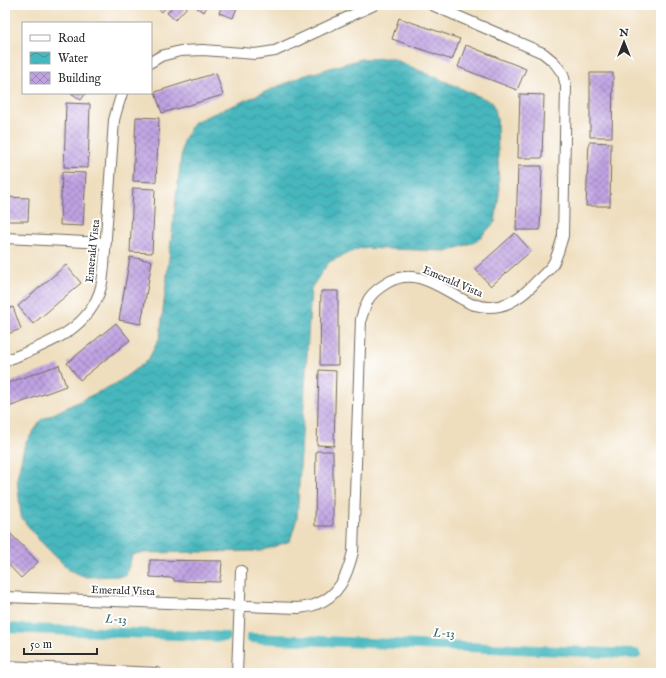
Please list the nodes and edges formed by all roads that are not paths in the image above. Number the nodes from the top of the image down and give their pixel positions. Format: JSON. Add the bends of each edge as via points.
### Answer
{"nodes":[{"id":1,"x":374,"y":5,"type":"edge"},
{"id":2,"x":432,"y":5,"type":"edge"},
{"id":3,"x":152,"y":61,"type":"edge"},
{"id":4,"x":122,"y":94,"type":"edge"},
{"id":5,"x":5,"y":238,"type":"edge"},
{"id":6,"x":106,"y":243,"type":"junction"},
{"id":7,"x":5,"y":361,"type":"edge"},
{"id":8,"x":241,"y":571,"type":"dead end"},
{"id":9,"x":5,"y":596,"type":"edge"},
{"id":10,"x":240,"y":606,"type":"junction"},
{"id":11,"x":5,"y":666,"type":"edge"},
{"id":12,"x":157,"y":673,"type":"edge"},
{"id":13,"x":237,"y":673,"type":"edge"}],
"edges":[{"from":1,"to":3,"type":"street","via":[[275,51],[255,54],[180,51],[160,56]]},
{"from":2,"to":10,"type":"street","name":"Emerald Vista","via":[[543,53],[563,74],[566,86],[563,236],[558,254],[552,265],[526,292],[502,306],[471,304],[424,278],[410,276],[393,279],[376,290],[366,302],[361,318],[353,552],[348,571],[339,589],[314,605],[298,608]]},
{"from":4,"to":6,"type":"street","name":"Emerald Vista","via":[[114,120]]},
{"from":5,"to":6,"type":"street"},
{"from":6,"to":7,"type":"street","name":"Emerald Vista","via":[[101,287],[95,303],[84,318],[56,339]]},
{"from":8,"to":10,"type":"street"},
{"from":9,"to":10,"type":"street","name":"Emerald Vista"},
{"from":10,"to":13,"type":"street"},
{"from":11,"to":12,"type":"street"}]}
